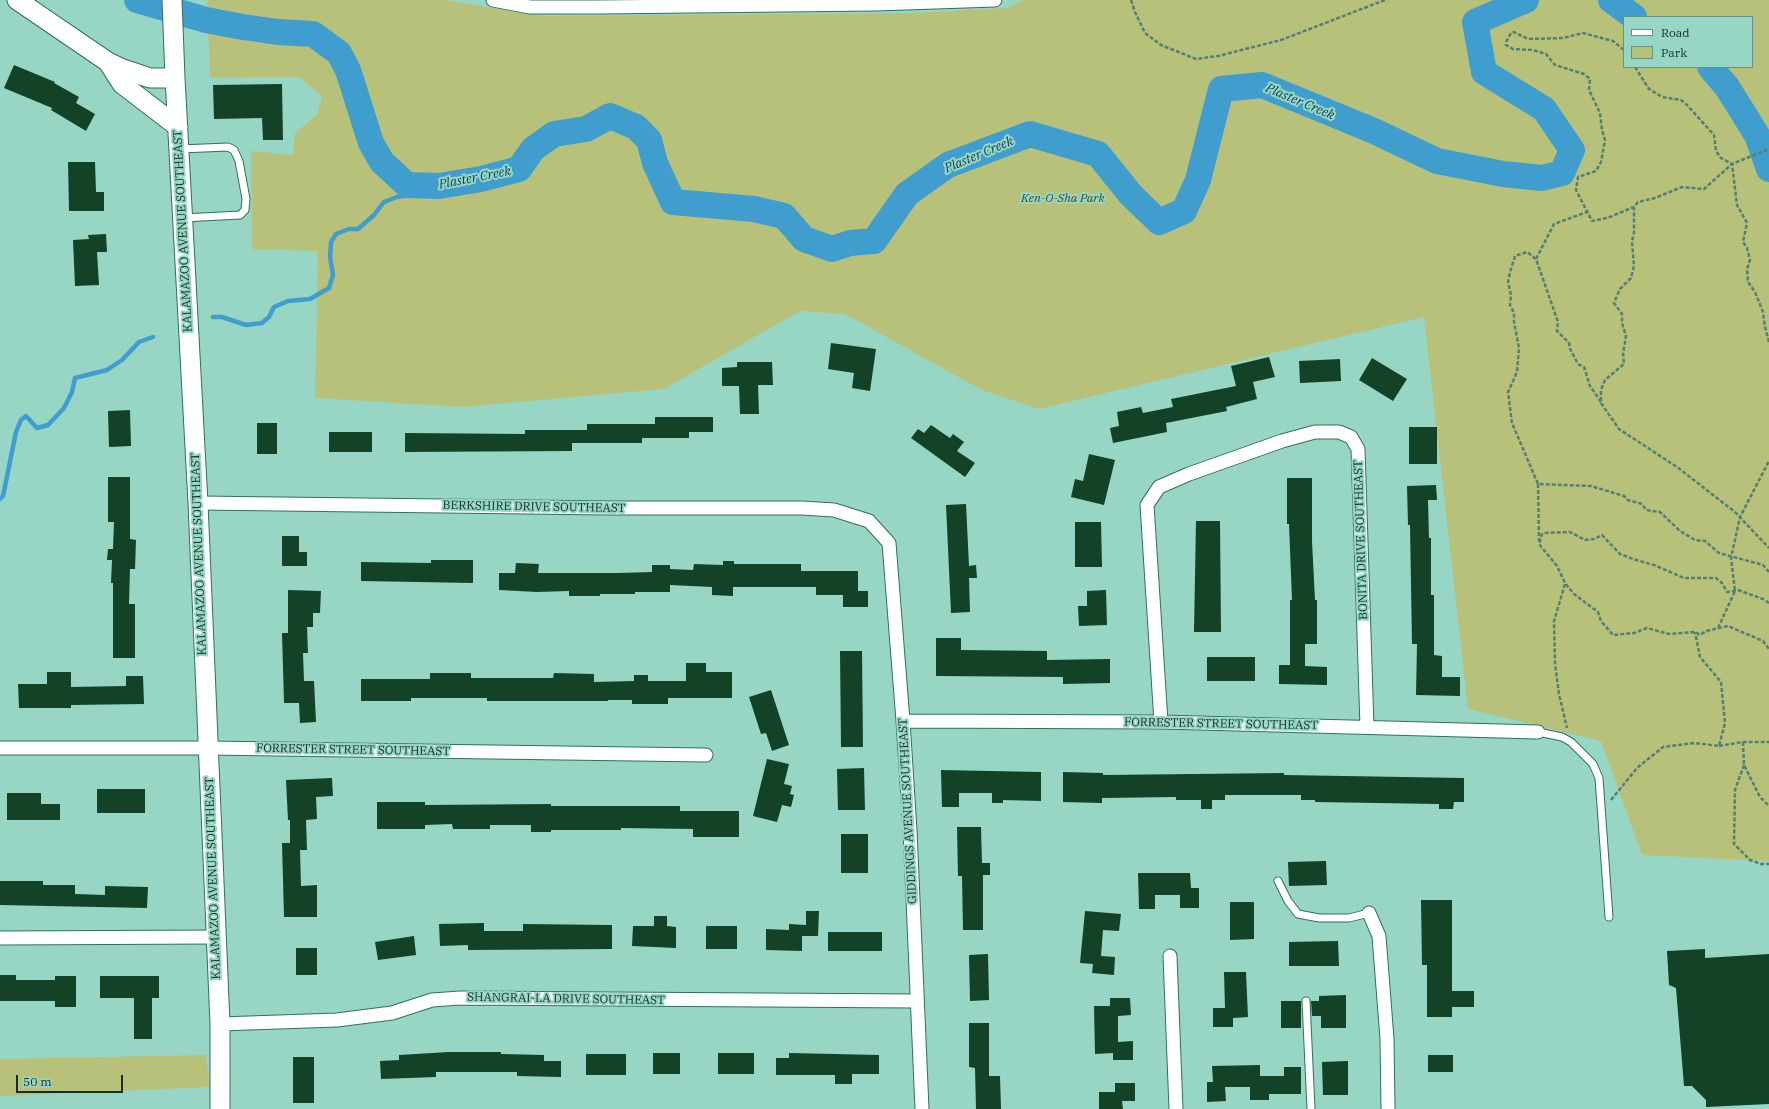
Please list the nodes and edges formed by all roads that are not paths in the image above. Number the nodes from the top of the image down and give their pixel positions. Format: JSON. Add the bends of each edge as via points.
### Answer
{"nodes":[{"id":1,"x":17,"y":0,"type":"edge"},
{"id":2,"x":172,"y":0,"type":"edge"},
{"id":3,"x":493,"y":0,"type":"edge"},
{"id":4,"x":995,"y":0,"type":"edge"},
{"id":5,"x":108,"y":62,"type":"junction"},
{"id":6,"x":175,"y":78,"type":"junction"},
{"id":7,"x":178,"y":127,"type":"junction"},
{"id":8,"x":179,"y":150,"type":"junction"},
{"id":9,"x":182,"y":218,"type":"junction"},
{"id":10,"x":198,"y":503,"type":"junction"},
{"id":11,"x":869,"y":521,"type":"joint"},
{"id":12,"x":903,"y":721,"type":"junction"},
{"id":13,"x":1161,"y":722,"type":"junction"},
{"id":14,"x":1367,"y":727,"type":"junction"},
{"id":15,"x":1538,"y":732,"type":"joint"},
{"id":16,"x":0,"y":748,"type":"edge"},
{"id":17,"x":207,"y":748,"type":"junction"},
{"id":18,"x":706,"y":755,"type":"dead end"},
{"id":19,"x":1278,"y":881,"type":"dead end"},
{"id":20,"x":1369,"y":913,"type":"joint"},
{"id":21,"x":1609,"y":917,"type":"dead end"},
{"id":22,"x":216,"y":937,"type":"junction"},
{"id":23,"x":0,"y":938,"type":"edge"},
{"id":24,"x":1170,"y":956,"type":"dead end"},
{"id":25,"x":916,"y":1001,"type":"junction"},
{"id":26,"x":1306,"y":1001,"type":"dead end"},
{"id":27,"x":220,"y":1024,"type":"junction"},
{"id":28,"x":220,"y":1109,"type":"edge"},
{"id":29,"x":922,"y":1109,"type":"edge"},
{"id":30,"x":1176,"y":1109,"type":"edge"},
{"id":31,"x":1311,"y":1109,"type":"edge"},
{"id":32,"x":1388,"y":1109,"type":"edge"}],
"edges":[{"from":1,"to":5,"type":"main road"},
{"from":2,"to":6,"type":"main road","name":"KALAMAZOO AVENUE SOUTHEAST"},
{"from":3,"to":4,"type":"street","via":[[530,7],[599,7],[883,4]]},
{"from":5,"to":6,"type":"main road","via":[[150,78]]},
{"from":5,"to":7,"type":"main road","via":[[122,84]]},
{"from":6,"to":7,"type":"main road","name":"KALAMAZOO AVENUE SOUTHEAST"},
{"from":7,"to":8,"type":"main road","name":"KALAMAZOO AVENUE SOUTHEAST"},
{"from":8,"to":9,"type":"main road","name":"KALAMAZOO AVENUE SOUTHEAST"},
{"from":8,"to":9,"type":"lane","via":[[228,147],[234,150],[239,161],[246,199],[245,210],[240,215]]},
{"from":9,"to":10,"type":"main road","name":"KALAMAZOO AVENUE SOUTHEAST"},
{"from":10,"to":11,"type":"street","name":"BERKSHIRE DRIVE SOUTHEAST","via":[[802,508],[834,510]]},
{"from":10,"to":17,"type":"main road","name":"KALAMAZOO AVENUE SOUTHEAST"},
{"from":11,"to":12,"type":"street","name":"GIDDINGS AVENUE SOUTHEAST","via":[[889,543]]},
{"from":12,"to":13,"type":"street","name":"FORRESTER STREET SOUTHEAST"},
{"from":12,"to":25,"type":"street","name":"GIDDINGS AVENUE SOUTHEAST"},
{"from":13,"to":14,"type":"street","name":"FORRESTER STREET SOUTHEAST"},
{"from":13,"to":14,"type":"street","name":"BONITA DRIVE SOUTHEAST","via":[[1147,505],[1159,487],[1189,474],[1282,441],[1315,432],[1339,432],[1351,437],[1358,449]]},
{"from":14,"to":15,"type":"street","name":"FORRESTER STREET SOUTHEAST"},
{"from":15,"to":21,"type":"lane","via":[[1562,737],[1571,742],[1592,764],[1599,778]]},
{"from":16,"to":17,"type":"street","name":"FORRESTER STREET SOUTHEAST"},
{"from":17,"to":18,"type":"street","name":"FORRESTER STREET SOUTHEAST"},
{"from":17,"to":22,"type":"main road","name":"KALAMAZOO AVENUE SOUTHEAST"},
{"from":19,"to":20,"type":"lane","via":[[1298,914],[1318,918],[1349,918]]},
{"from":20,"to":32,"type":"street","via":[[1379,936],[1387,1039]]},
{"from":22,"to":23,"type":"street"},
{"from":22,"to":27,"type":"main road","name":"KALAMAZOO AVENUE SOUTHEAST"},
{"from":24,"to":30,"type":"street"},
{"from":25,"to":27,"type":"street","name":"SHANGRAI-LA DRIVE SOUTHEAST","via":[[460,998],[432,1000],[392,1013],[337,1020]]},
{"from":25,"to":29,"type":"street","name":"GIDDINGS AVENUE SOUTHEAST"},
{"from":26,"to":31,"type":"lane"},
{"from":27,"to":28,"type":"main road","name":"KALAMAZOO AVENUE SOUTHEAST"}]}
